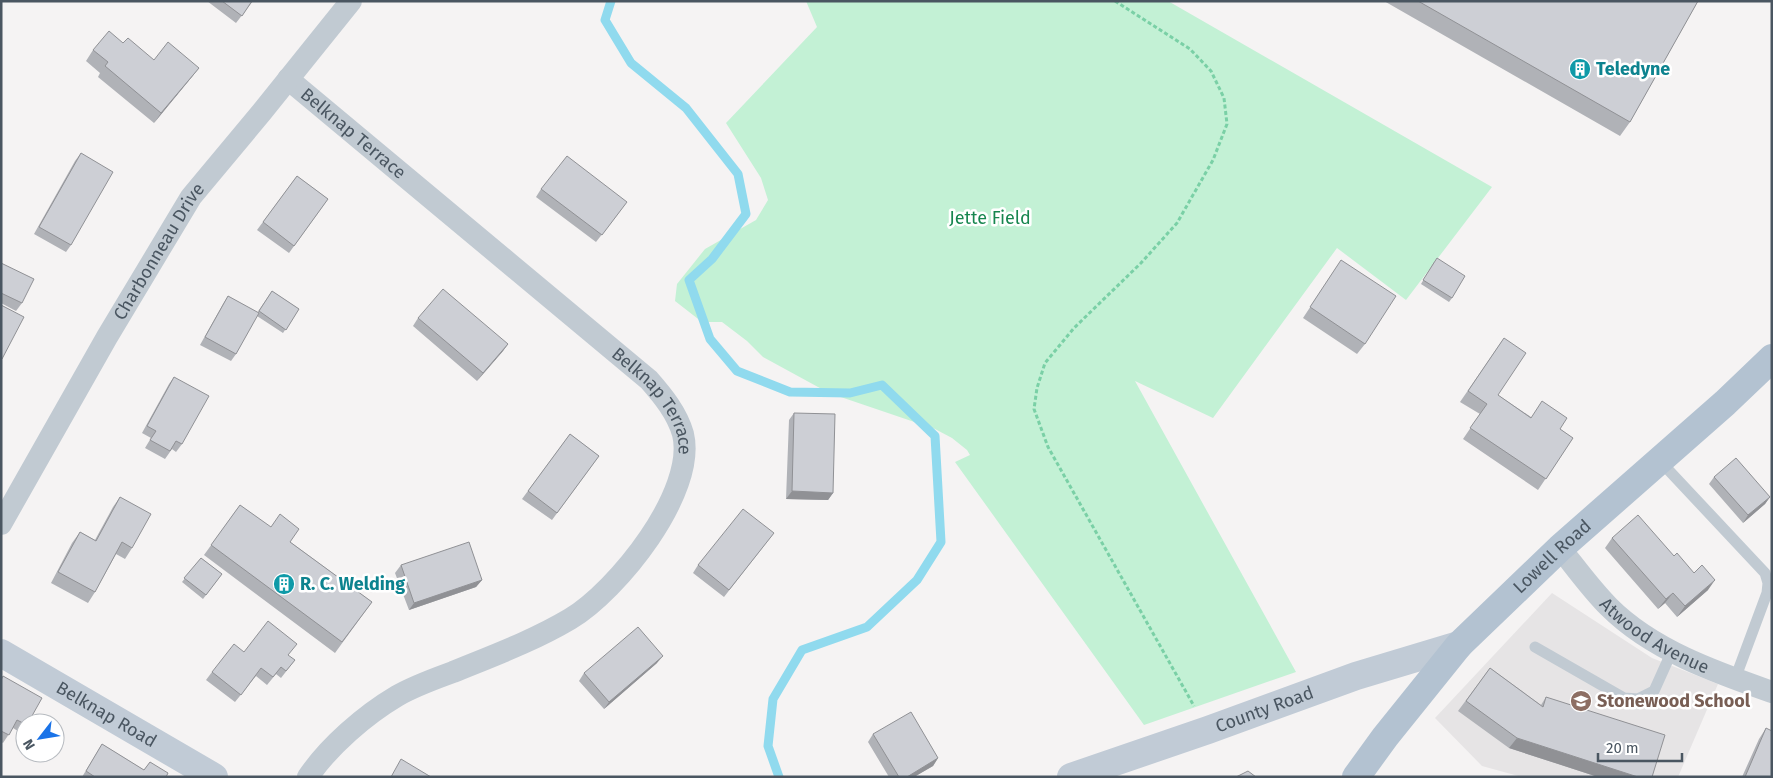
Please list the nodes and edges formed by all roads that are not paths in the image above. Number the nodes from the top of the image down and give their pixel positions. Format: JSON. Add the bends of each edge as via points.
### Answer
{"nodes":[{"id":1,"x":350,"y":1,"type":"edge"},
{"id":2,"x":288,"y":79,"type":"junction"},
{"id":3,"x":1772,"y":358,"type":"edge"},
{"id":4,"x":1660,"y":461,"type":"junction"},
{"id":5,"x":1,"y":524,"type":"edge"},
{"id":6,"x":1560,"y":548,"type":"junction"},
{"id":7,"x":1460,"y":645,"type":"junction"},
{"id":8,"x":1535,"y":647,"type":"dead end"},
{"id":9,"x":1672,"y":651,"type":"junction"},
{"id":10,"x":1,"y":653,"type":"edge"},
{"id":11,"x":1735,"y":679,"type":"junction"},
{"id":12,"x":1772,"y":692,"type":"edge"},
{"id":13,"x":214,"y":777,"type":"edge"},
{"id":14,"x":308,"y":777,"type":"edge"},
{"id":15,"x":1071,"y":777,"type":"edge"},
{"id":16,"x":1356,"y":777,"type":"edge"}],
"edges":[{"from":1,"to":2,"type":"street","name":"Charbonneau Drive"},
{"from":2,"to":5,"type":"street","name":"Charbonneau Drive","via":[[191,197]]},
{"from":2,"to":14,"type":"street","name":"Belknap Terrace","via":[[649,380],[670,405],[683,434],[684,466],[673,496],[640,551],[596,598],[571,618],[521,644],[398,696],[357,725]]},
{"from":3,"to":4,"type":"main road","name":"Lowell Road"},
{"from":4,"to":6,"type":"main road","name":"Lowell Road"},
{"from":4,"to":11,"type":"lane","via":[[1765,573],[1767,593]]},
{"from":6,"to":7,"type":"main road","name":"Lowell Road"},
{"from":6,"to":9,"type":"street","name":"Atwood Avenue","via":[[1609,607],[1634,628]]},
{"from":7,"to":15,"type":"street","name":"County Road","via":[[1356,676]]},
{"from":7,"to":16,"type":"main road","name":"Lowell Road"},
{"from":8,"to":9,"type":"lane","via":[[1624,698],[1638,699],[1654,691]]},
{"from":9,"to":11,"type":"street","name":"Atwood Avenue"},
{"from":10,"to":13,"type":"street","name":"Belknap Road"},
{"from":11,"to":12,"type":"street","name":"Atwood Avenue"}]}
